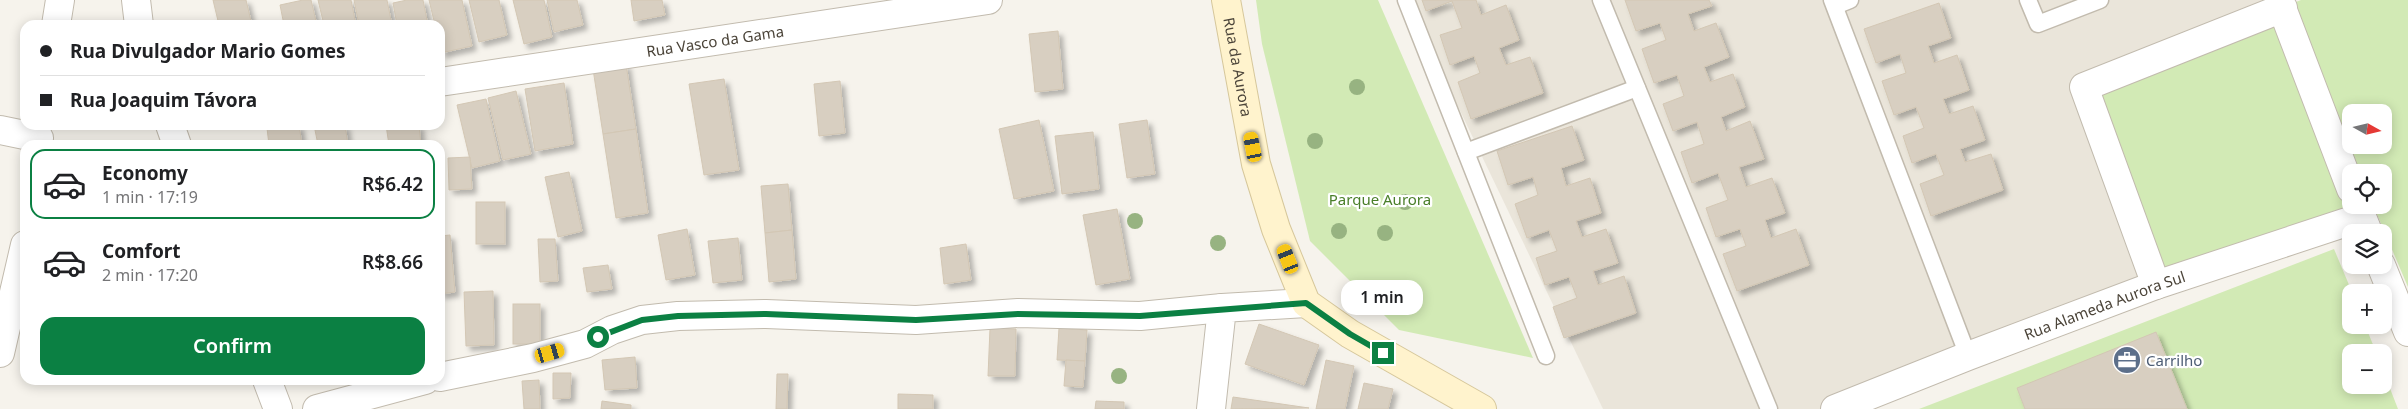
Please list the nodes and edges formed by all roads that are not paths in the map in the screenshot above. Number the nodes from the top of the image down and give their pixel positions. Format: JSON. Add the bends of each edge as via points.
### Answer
{"nodes":[{"id":1,"x":60,"y":0,"type":"edge"},
{"id":2,"x":136,"y":0,"type":"edge"},
{"id":3,"x":988,"y":0,"type":"edge"},
{"id":4,"x":1226,"y":0,"type":"edge"},
{"id":5,"x":1406,"y":0,"type":"edge"},
{"id":6,"x":1601,"y":0,"type":"edge"},
{"id":7,"x":1850,"y":0,"type":"edge"},
{"id":8,"x":2028,"y":0,"type":"edge"},
{"id":9,"x":2100,"y":0,"type":"edge"},
{"id":10,"x":1834,"y":3,"type":"edge"},
{"id":11,"x":2281,"y":4,"type":"edge"},
{"id":12,"x":57,"y":20,"type":"edge"},
{"id":13,"x":139,"y":20,"type":"edge"},
{"id":14,"x":445,"y":81,"type":"edge"},
{"id":15,"x":1637,"y":88,"type":"junction"},
{"id":16,"x":0,"y":130,"type":"edge"},
{"id":17,"x":39,"y":136,"type":"edge"},
{"id":18,"x":1466,"y":152,"type":"junction"},
{"id":19,"x":2342,"y":165,"type":"edge"},
{"id":20,"x":2363,"y":218,"type":"edge"},
{"id":21,"x":20,"y":267,"type":"edge"},
{"id":22,"x":2385,"y":274,"type":"edge"},
{"id":23,"x":2156,"y":285,"type":"junction"},
{"id":24,"x":1306,"y":303,"type":"junction"},
{"id":25,"x":1222,"y":308,"type":"junction"},
{"id":26,"x":2408,"y":332,"type":"edge"},
{"id":27,"x":0,"y":353,"type":"edge"},
{"id":28,"x":1546,"y":356,"type":"dead end"},
{"id":29,"x":1968,"y":356,"type":"junction"},
{"id":30,"x":445,"y":376,"type":"edge"},
{"id":31,"x":270,"y":385,"type":"edge"},
{"id":32,"x":406,"y":385,"type":"edge"},
{"id":33,"x":278,"y":409,"type":"edge"},
{"id":34,"x":316,"y":409,"type":"edge"},
{"id":35,"x":1211,"y":409,"type":"edge"},
{"id":36,"x":1482,"y":409,"type":"edge"},
{"id":37,"x":1769,"y":409,"type":"edge"},
{"id":38,"x":1835,"y":409,"type":"edge"}],
"edges":[{"from":1,"to":12,"type":"street"},
{"from":2,"to":13,"type":"street"},
{"from":3,"to":14,"type":"street","name":"Rua Vasco da Gama"},
{"from":4,"to":24,"type":"main road","name":"Rua da Aurora","via":[[1256,164],[1276,229]]},
{"from":5,"to":18,"type":"lane"},
{"from":6,"to":15,"type":"lane"},
{"from":7,"to":10,"type":"lane"},
{"from":8,"to":9,"type":"lane","via":[[2038,24]]},
{"from":10,"to":29,"type":"lane"},
{"from":11,"to":19,"type":"street"},
{"from":11,"to":23,"type":"street","via":[[2084,87]]},
{"from":15,"to":18,"type":"lane"},
{"from":15,"to":37,"type":"lane"},
{"from":16,"to":17,"type":"street"},
{"from":18,"to":28,"type":"lane"},
{"from":20,"to":23,"type":"street","name":"Rua Alameda Aurora Sul"},
{"from":21,"to":27,"type":"street"},
{"from":22,"to":26,"type":"street"},
{"from":23,"to":29,"type":"street","name":"Rua Alameda Aurora Sul"},
{"from":24,"to":25,"type":"street"},
{"from":24,"to":36,"type":"main road","via":[[1350,334]]},
{"from":25,"to":30,"type":"street","via":[[1140,316],[1018,314],[916,320],[766,314],[678,316],[642,320],[585,344]]},
{"from":25,"to":35,"type":"street"},
{"from":29,"to":38,"type":"street","name":"Rua Alameda Aurora Sul"},
{"from":31,"to":33,"type":"street"},
{"from":32,"to":34,"type":"street"}]}
